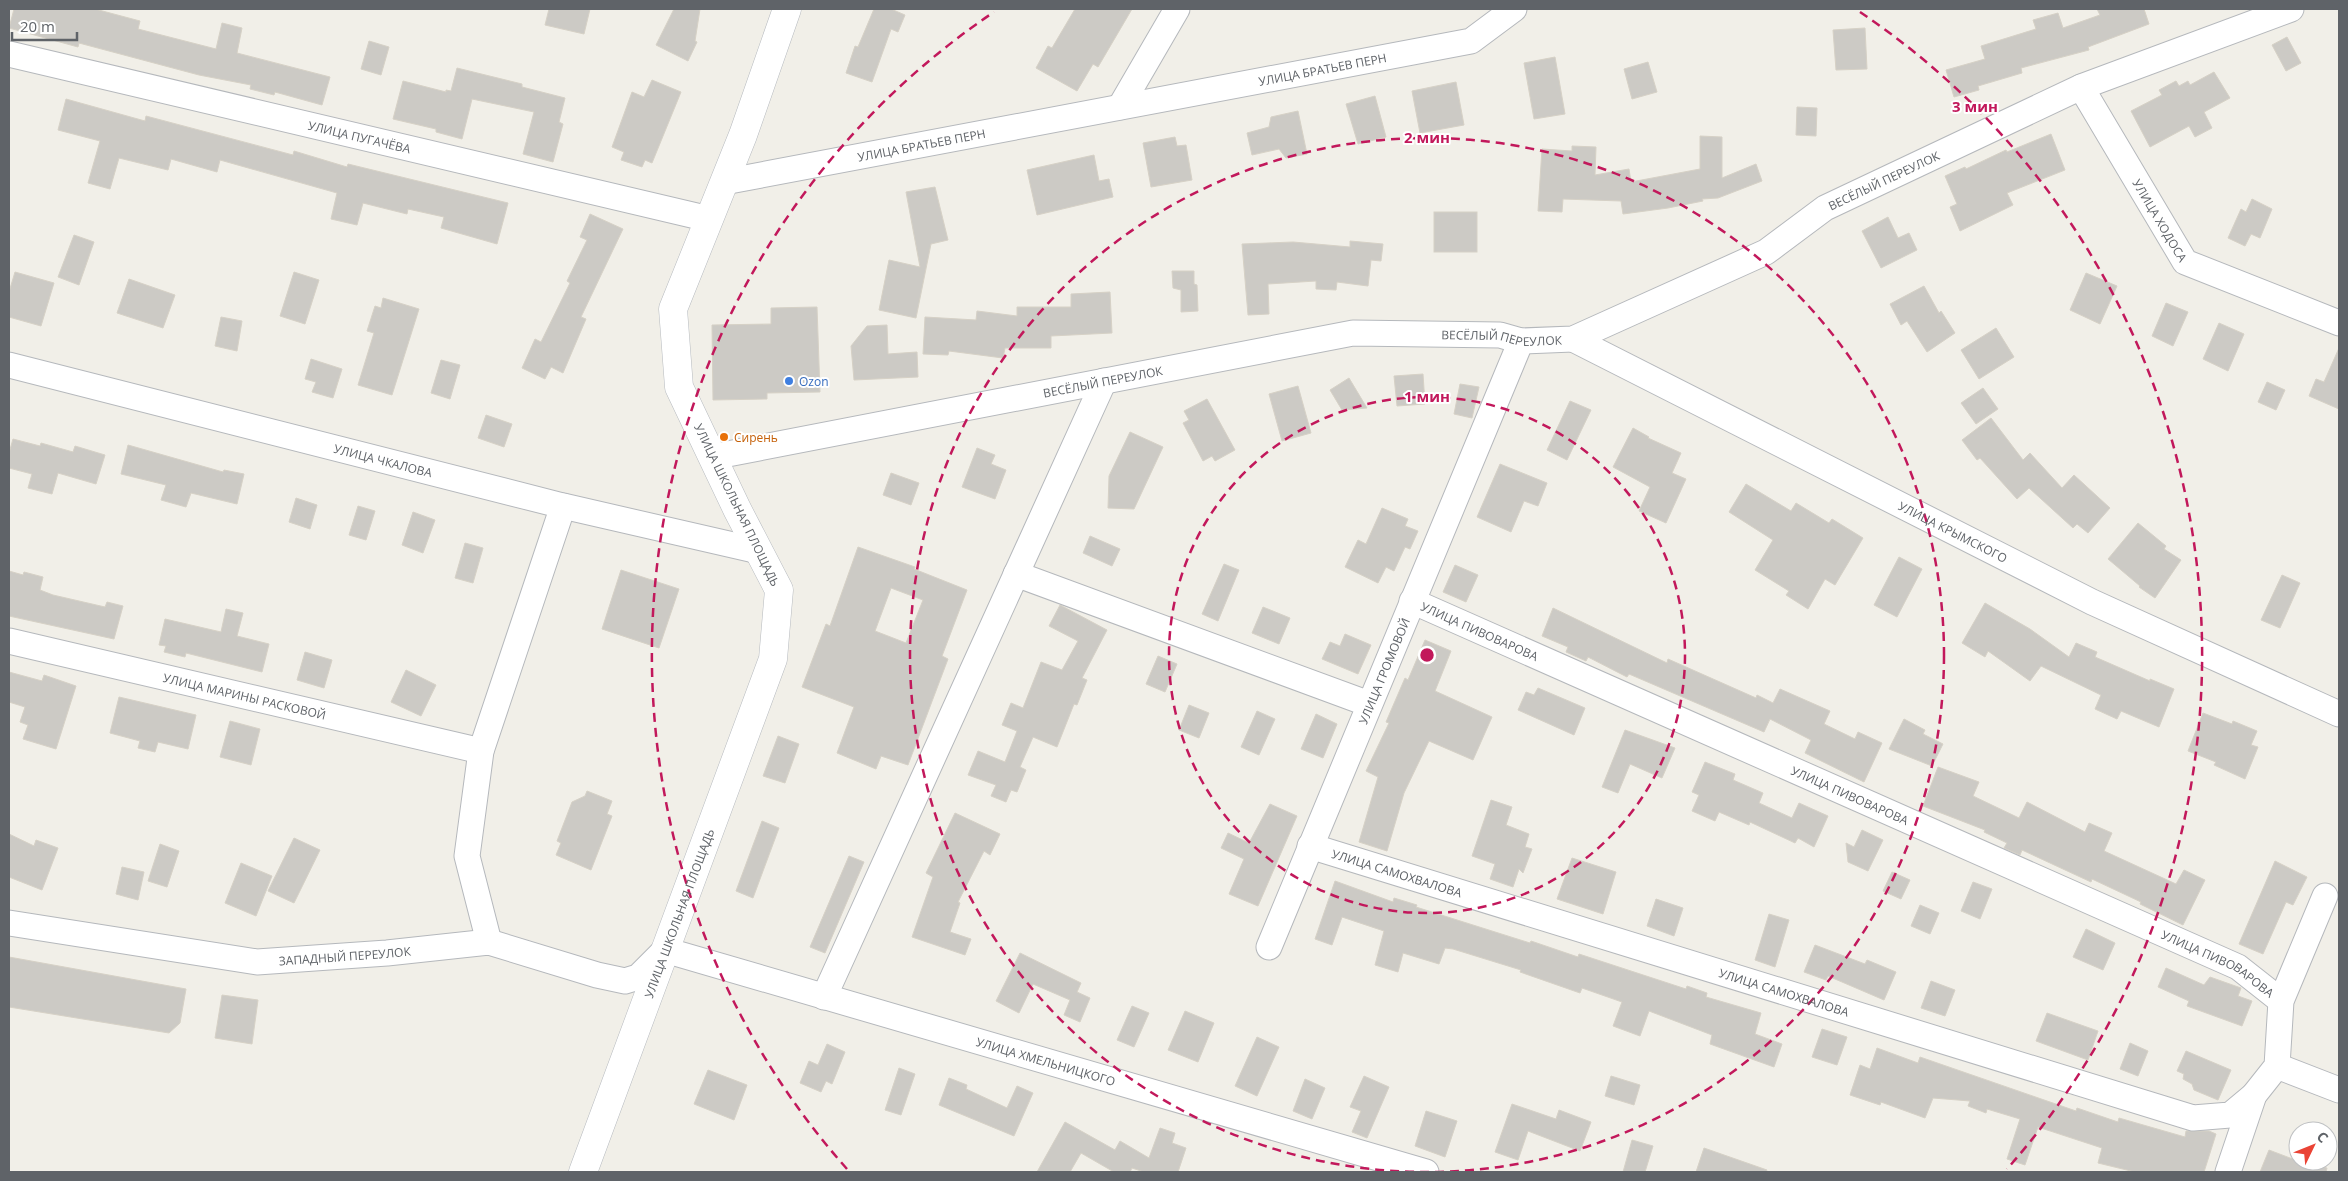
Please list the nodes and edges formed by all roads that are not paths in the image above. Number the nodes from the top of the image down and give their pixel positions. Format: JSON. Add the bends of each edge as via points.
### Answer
{"nodes":[{"id":1,"x":787,"y":9,"type":"edge"},
{"id":2,"x":1177,"y":9,"type":"edge"},
{"id":3,"x":1514,"y":9,"type":"edge"},
{"id":4,"x":2290,"y":9,"type":"edge"},
{"id":5,"x":9,"y":54,"type":"edge"},
{"id":6,"x":2081,"y":86,"type":"junction"},
{"id":7,"x":1120,"y":107,"type":"junction"},
{"id":8,"x":724,"y":182,"type":"junction"},
{"id":9,"x":709,"y":219,"type":"junction"},
{"id":10,"x":2339,"y":324,"type":"edge"},
{"id":11,"x":1573,"y":339,"type":"junction"},
{"id":12,"x":1521,"y":341,"type":"junction"},
{"id":13,"x":9,"y":366,"type":"edge"},
{"id":14,"x":1104,"y":381,"type":"junction"},
{"id":15,"x":712,"y":457,"type":"junction"},
{"id":16,"x":564,"y":506,"type":"junction"},
{"id":17,"x":759,"y":551,"type":"junction"},
{"id":18,"x":1016,"y":574,"type":"junction"},
{"id":19,"x":1412,"y":601,"type":"junction"},
{"id":20,"x":9,"y":641,"type":"edge"},
{"id":21,"x":1369,"y":704,"type":"junction"},
{"id":22,"x":2339,"y":714,"type":"edge"},
{"id":23,"x":480,"y":751,"type":"junction"},
{"id":24,"x":1310,"y":846,"type":"junction"},
{"id":25,"x":2325,"y":896,"type":"dead end"},
{"id":26,"x":9,"y":923,"type":"edge"},
{"id":27,"x":489,"y":942,"type":"junction"},
{"id":28,"x":1269,"y":947,"type":"dead end"},
{"id":29,"x":665,"y":950,"type":"junction"},
{"id":30,"x":824,"y":997,"type":"junction"},
{"id":31,"x":2281,"y":1002,"type":"junction"},
{"id":32,"x":2277,"y":1066,"type":"junction"},
{"id":33,"x":2339,"y":1090,"type":"edge"},
{"id":34,"x":2254,"y":1095,"type":"junction"},
{"id":35,"x":583,"y":1172,"type":"edge"},
{"id":36,"x":1426,"y":1172,"type":"edge"},
{"id":37,"x":2228,"y":1172,"type":"edge"}],
"edges":[{"from":1,"to":8,"type":"main road","name":"УЛИЦА ШКОЛЬНАЯ ПЛОЩАДЬ"},
{"from":2,"to":7,"type":"street"},
{"from":3,"to":7,"type":"street","name":"УЛИЦА БРАТЬЕВ ПЕРН","via":[[1471,41]]},
{"from":4,"to":6,"type":"street","name":"ВЕСЁЛЫЙ ПЕРЕУЛОК"},
{"from":5,"to":9,"type":"street","name":"УЛИЦА ПУГАЧЁВА"},
{"from":6,"to":10,"type":"street","name":"УЛИЦА ХОДОСА","via":[[2186,262]]},
{"from":6,"to":11,"type":"street","name":"ВЕСЁЛЫЙ ПЕРЕУЛОК","via":[[1825,208],[1766,252]]},
{"from":7,"to":8,"type":"street","name":"УЛИЦА БРАТЬЕВ ПЕРН"},
{"from":8,"to":9,"type":"main road","name":"УЛИЦА ШКОЛЬНАЯ ПЛОЩАДЬ"},
{"from":9,"to":15,"type":"main road","name":"УЛИЦА ШКОЛЬНАЯ ПЛОЩАДЬ","via":[[673,309],[679,387]]},
{"from":11,"to":12,"type":"street","name":"ВЕСЁЛЫЙ ПЕРЕУЛОК"},
{"from":11,"to":22,"type":"street","name":"УЛИЦА КРЫМСКОГО","via":[[2092,602]]},
{"from":12,"to":14,"type":"street","name":"ВЕСЁЛЫЙ ПЕРЕУЛОК","via":[[1500,335],[1353,334]]},
{"from":12,"to":19,"type":"street","name":"УЛИЦА ГРОМОВОЙ"},
{"from":13,"to":16,"type":"street","name":"УЛИЦА ЧКАЛОВА"},
{"from":14,"to":15,"type":"street","name":"ВЕСЁЛЫЙ ПЕРЕУЛОК"},
{"from":14,"to":18,"type":"street"},
{"from":15,"to":17,"type":"main road","name":"УЛИЦА ШКОЛЬНАЯ ПЛОЩАДЬ"},
{"from":16,"to":17,"type":"street","name":"УЛИЦА ЧКАЛОВА"},
{"from":16,"to":23,"type":"street"},
{"from":17,"to":29,"type":"main road","name":"УЛИЦА ШКОЛЬНАЯ ПЛОЩАДЬ","via":[[779,590],[773,659]]},
{"from":18,"to":21,"type":"street"},
{"from":18,"to":30,"type":"street"},
{"from":19,"to":21,"type":"street","name":"УЛИЦА ГРОМОВОЙ"},
{"from":19,"to":31,"type":"street","name":"УЛИЦА ПИВОВАРОВА","via":[[2238,967]]},
{"from":20,"to":23,"type":"street","name":"УЛИЦА МАРИНЫ РАСКОВОЙ"},
{"from":21,"to":24,"type":"street","name":"УЛИЦА ГРОМОВОЙ"},
{"from":23,"to":27,"type":"street","via":[[467,856]]},
{"from":24,"to":28,"type":"street","name":"УЛИЦА ГРОМОВОЙ"},
{"from":24,"to":34,"type":"street","name":"УЛИЦА САМОХВАЛОВА","via":[[2193,1118],[2230,1115]]},
{"from":25,"to":31,"type":"street"},
{"from":26,"to":27,"type":"street","name":"ЗАПАДНЫЙ ПЕРЕУЛОК","via":[[257,962]]},
{"from":27,"to":29,"type":"street","name":"ЗАПАДНЫЙ ПЕРЕУЛОК","via":[[597,975],[625,980],[638,978]]},
{"from":29,"to":30,"type":"street","name":"УЛИЦА ХМЕЛЬНИЦКОГО"},
{"from":29,"to":35,"type":"main road","name":"УЛИЦА ШКОЛЬНАЯ ПЛОЩАДЬ"},
{"from":30,"to":36,"type":"street","name":"УЛИЦА ХМЕЛЬНИЦКОГО"},
{"from":31,"to":32,"type":"street"},
{"from":32,"to":33,"type":"street"},
{"from":32,"to":34,"type":"street"},
{"from":34,"to":37,"type":"street"}]}
